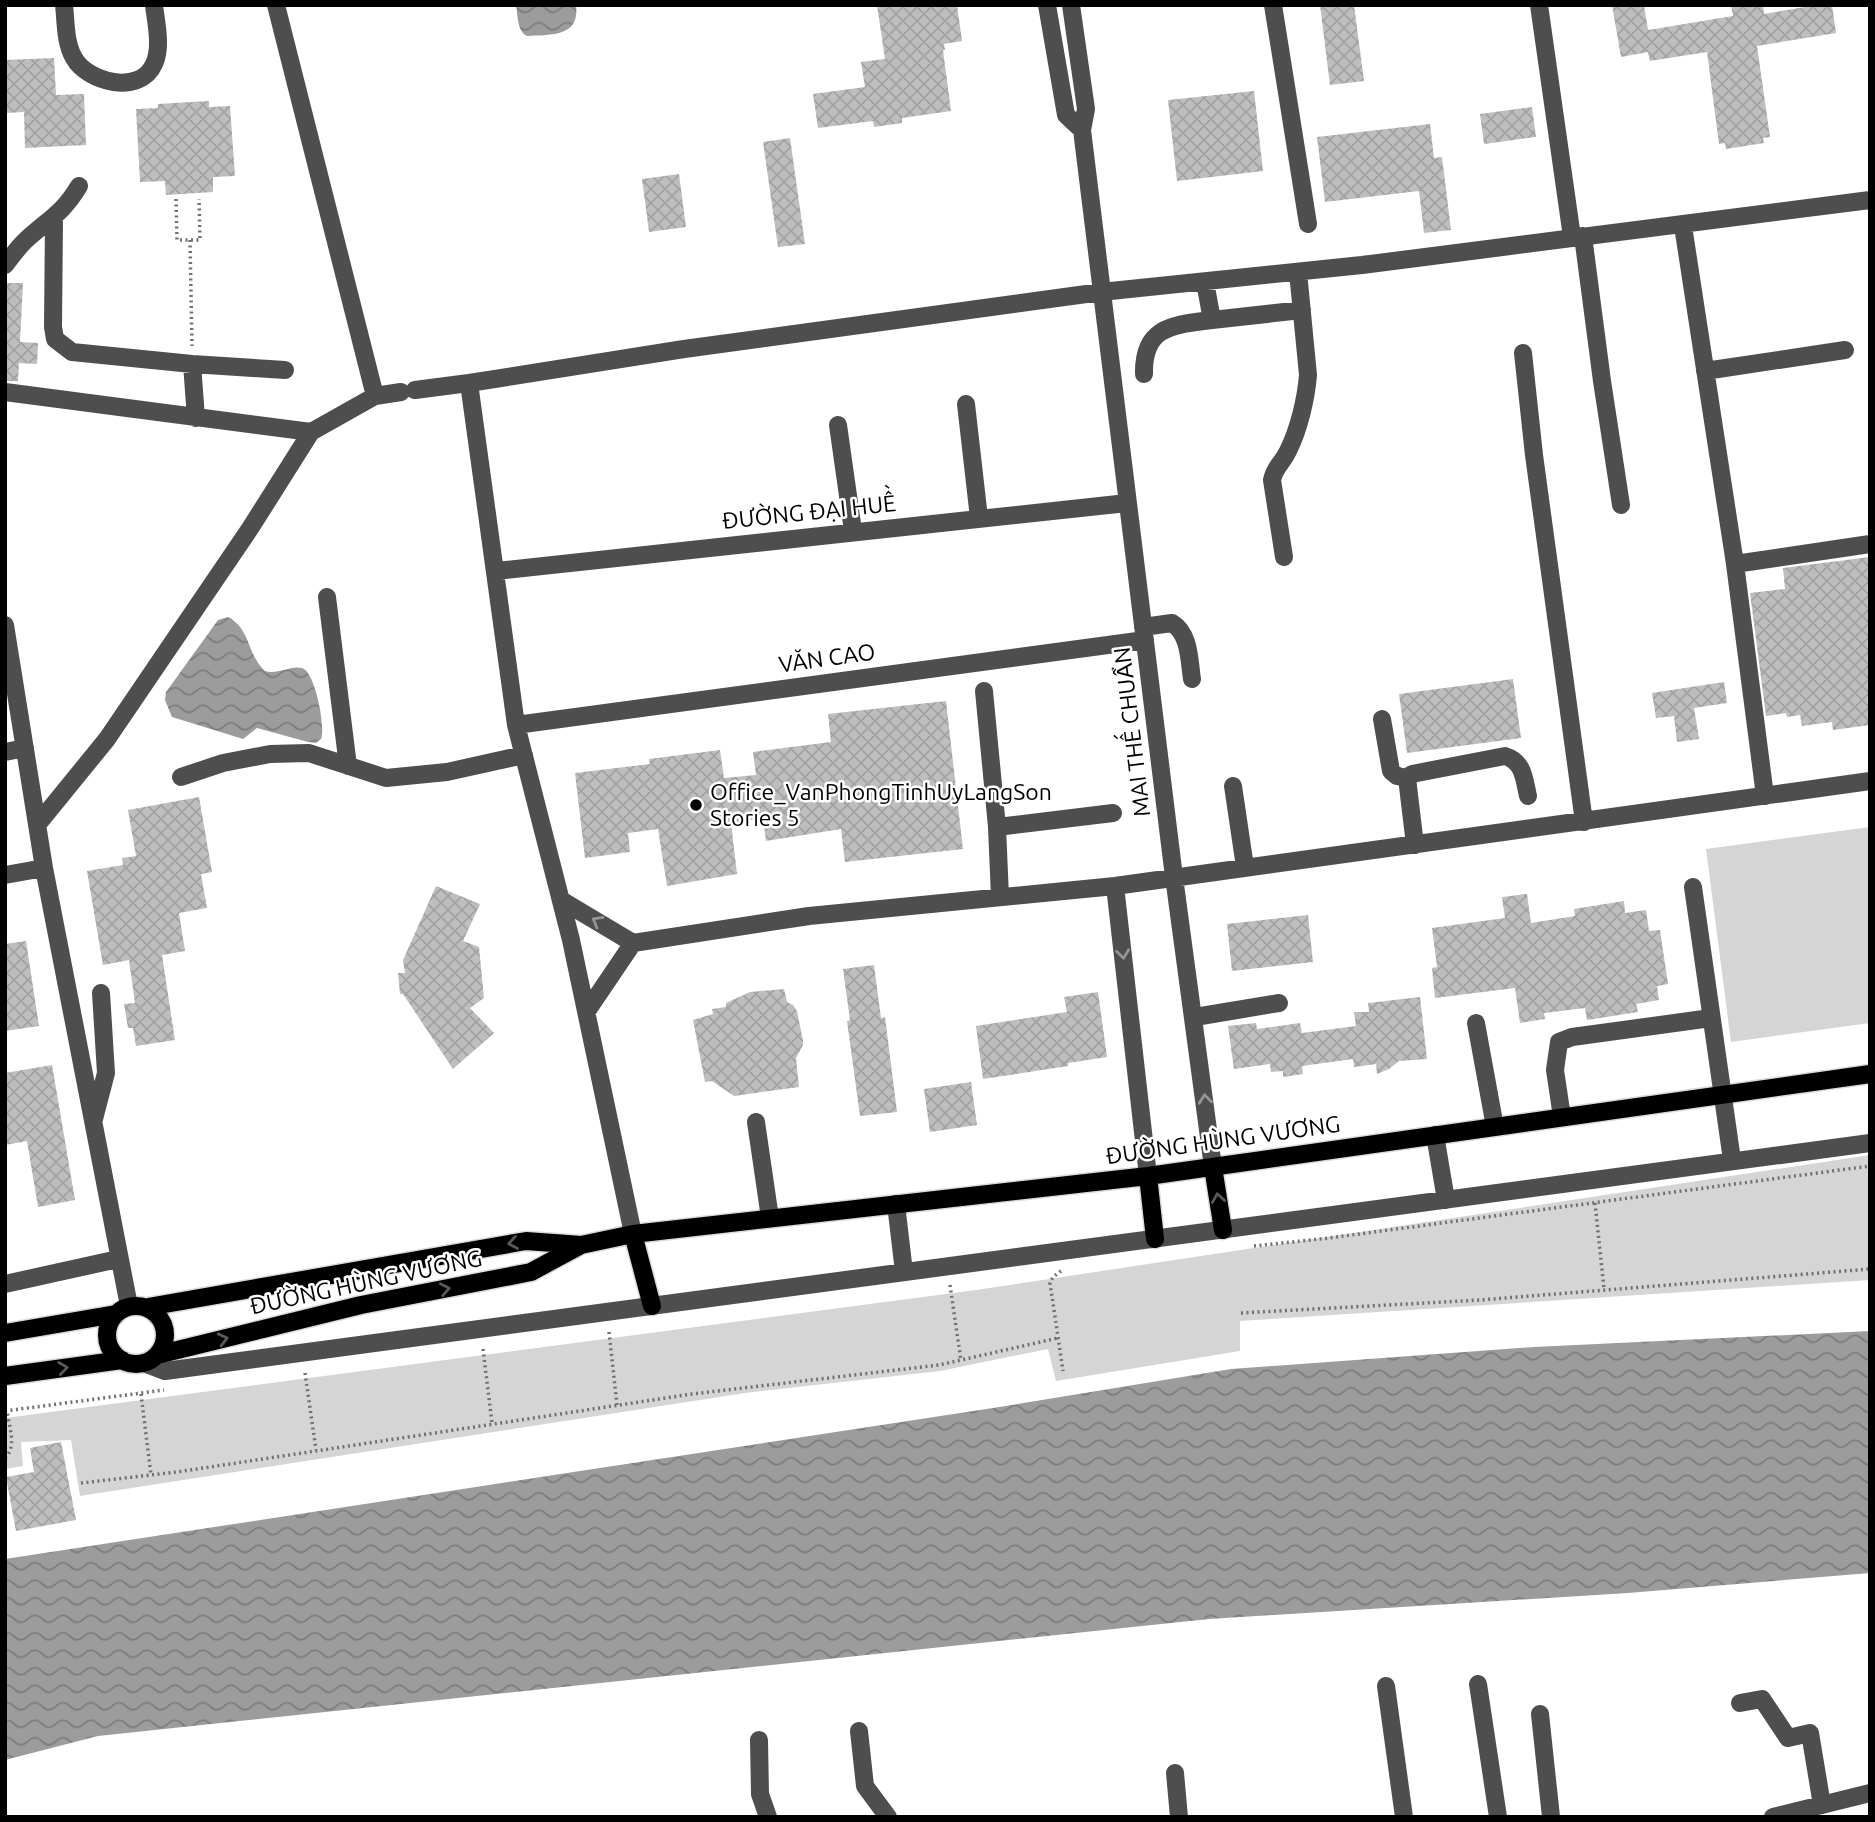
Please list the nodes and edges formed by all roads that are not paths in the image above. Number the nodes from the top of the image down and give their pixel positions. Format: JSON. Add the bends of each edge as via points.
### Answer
{"nodes":[{"id":1,"x":64,"y":5,"type":"edge"},
{"id":2,"x":155,"y":5,"type":"edge"},
{"id":3,"x":276,"y":5,"type":"edge"},
{"id":4,"x":1047,"y":5,"type":"edge"},
{"id":5,"x":1071,"y":5,"type":"edge"},
{"id":6,"x":1273,"y":5,"type":"edge"},
{"id":7,"x":1539,"y":5,"type":"edge"},
{"id":8,"x":1082,"y":130,"type":"junction"},
{"id":9,"x":79,"y":187,"type":"dead end"},
{"id":10,"x":1870,"y":200,"type":"edge"},
{"id":11,"x":54,"y":219,"type":"junction"},
{"id":12,"x":1308,"y":223,"type":"dead end"},
{"id":13,"x":1683,"y":226,"type":"junction"},
{"id":14,"x":1578,"y":236,"type":"junction"},
{"id":15,"x":5,"y":265,"type":"edge"},
{"id":16,"x":1298,"y":272,"type":"junction"},
{"id":17,"x":1205,"y":282,"type":"junction"},
{"id":18,"x":1101,"y":292,"type":"junction"},
{"id":19,"x":1302,"y":310,"type":"junction"},
{"id":20,"x":1212,"y":320,"type":"junction"},
{"id":21,"x":1845,"y":350,"type":"dead end"},
{"id":22,"x":1523,"y":353,"type":"dead end"},
{"id":23,"x":192,"y":364,"type":"junction"},
{"id":24,"x":285,"y":370,"type":"dead end"},
{"id":25,"x":1705,"y":370,"type":"junction"},
{"id":26,"x":1144,"y":374,"type":"dead end"},
{"id":27,"x":469,"y":383,"type":"junction"},
{"id":28,"x":5,"y":392,"type":"edge"},
{"id":29,"x":375,"y":396,"type":"junction"},
{"id":30,"x":966,"y":404,"type":"dead end"},
{"id":31,"x":196,"y":418,"type":"junction"},
{"id":32,"x":838,"y":425,"type":"dead end"},
{"id":33,"x":311,"y":432,"type":"junction"},
{"id":34,"x":1127,"y":503,"type":"junction"},
{"id":35,"x":1621,"y":505,"type":"dead end"},
{"id":36,"x":979,"y":518,"type":"junction"},
{"id":37,"x":853,"y":531,"type":"junction"},
{"id":38,"x":1870,"y":544,"type":"edge"},
{"id":39,"x":1284,"y":557,"type":"dead end"},
{"id":40,"x":1735,"y":564,"type":"junction"},
{"id":41,"x":496,"y":571,"type":"junction"},
{"id":42,"x":327,"y":597,"type":"dead end"},
{"id":43,"x":5,"y":625,"type":"edge"},
{"id":44,"x":1144,"y":634,"type":"junction"},
{"id":45,"x":1192,"y":679,"type":"dead end"},
{"id":46,"x":984,"y":691,"type":"dead end"},
{"id":47,"x":1382,"y":719,"type":"dead end"},
{"id":48,"x":516,"y":725,"type":"junction"},
{"id":49,"x":24,"y":748,"type":"junction"},
{"id":50,"x":5,"y":752,"type":"edge"},
{"id":51,"x":524,"y":755,"type":"junction"},
{"id":52,"x":348,"y":766,"type":"junction"},
{"id":53,"x":181,"y":777,"type":"dead end"},
{"id":54,"x":1407,"y":778,"type":"junction"},
{"id":55,"x":1870,"y":782,"type":"edge"},
{"id":56,"x":1233,"y":786,"type":"dead end"},
{"id":57,"x":1528,"y":796,"type":"dead end"},
{"id":58,"x":1765,"y":796,"type":"junction"},
{"id":59,"x":1113,"y":813,"type":"dead end"},
{"id":60,"x":1584,"y":822,"type":"junction"},
{"id":61,"x":37,"y":825,"type":"junction"},
{"id":62,"x":997,"y":827,"type":"junction"},
{"id":63,"x":1415,"y":845,"type":"junction"},
{"id":64,"x":1245,"y":867,"type":"junction"},
{"id":65,"x":44,"y":868,"type":"junction"},
{"id":66,"x":5,"y":875,"type":"edge"},
{"id":67,"x":1174,"y":877,"type":"junction"},
{"id":68,"x":1115,"y":886,"type":"junction"},
{"id":69,"x":1693,"y":887,"type":"dead end"},
{"id":70,"x":1000,"y":897,"type":"junction"},
{"id":71,"x":561,"y":900,"type":"junction"},
{"id":72,"x":633,"y":943,"type":"junction"},
{"id":73,"x":101,"y":993,"type":"dead end"},
{"id":74,"x":1279,"y":1003,"type":"dead end"},
{"id":75,"x":587,"y":1011,"type":"junction"},
{"id":76,"x":1195,"y":1017,"type":"junction"},
{"id":77,"x":1711,"y":1018,"type":"junction"},
{"id":78,"x":1476,"y":1023,"type":"dead end"},
{"id":79,"x":1870,"y":1074,"type":"edge"},
{"id":80,"x":1721,"y":1095,"type":"junction"},
{"id":81,"x":1562,"y":1117,"type":"junction"},
{"id":82,"x":92,"y":1122,"type":"junction"},
{"id":83,"x":756,"y":1122,"type":"dead end"},
{"id":84,"x":1495,"y":1127,"type":"junction"},
{"id":85,"x":1434,"y":1135,"type":"junction"},
{"id":86,"x":1870,"y":1143,"type":"edge"},
{"id":87,"x":1732,"y":1160,"type":"junction"},
{"id":88,"x":1213,"y":1167,"type":"junction"},
{"id":89,"x":1148,"y":1176,"type":"junction"},
{"id":90,"x":1446,"y":1200,"type":"junction"},
{"id":91,"x":896,"y":1204,"type":"junction"},
{"id":92,"x":770,"y":1218,"type":"junction"},
{"id":93,"x":1223,"y":1230,"type":"junction"},
{"id":94,"x":633,"y":1234,"type":"junction"},
{"id":95,"x":1155,"y":1238,"type":"junction"},
{"id":96,"x":581,"y":1245,"type":"junction"},
{"id":97,"x":118,"y":1259,"type":"junction"},
{"id":98,"x":904,"y":1272,"type":"junction"},
{"id":99,"x":5,"y":1284,"type":"edge"},
{"id":100,"x":652,"y":1306,"type":"junction"},
{"id":101,"x":148,"y":1307,"type":"junction"},
{"id":102,"x":122,"y":1310,"type":"junction"},
{"id":103,"x":5,"y":1333,"type":"edge"},
{"id":104,"x":151,"y":1359,"type":"junction"},
{"id":105,"x":122,"y":1360,"type":"junction"},
{"id":106,"x":5,"y":1377,"type":"edge"},
{"id":107,"x":1478,"y":1684,"type":"dead end"},
{"id":108,"x":1386,"y":1686,"type":"dead end"},
{"id":109,"x":1740,"y":1703,"type":"dead end"},
{"id":110,"x":1540,"y":1714,"type":"dead end"},
{"id":111,"x":859,"y":1731,"type":"dead end"},
{"id":112,"x":760,"y":1740,"type":"dead end"},
{"id":113,"x":1175,"y":1773,"type":"dead end"},
{"id":114,"x":1870,"y":1793,"type":"edge"},
{"id":115,"x":1822,"y":1805,"type":"junction"},
{"id":116,"x":768,"y":1817,"type":"edge"},
{"id":117,"x":888,"y":1817,"type":"edge"},
{"id":118,"x":1179,"y":1817,"type":"edge"},
{"id":119,"x":1404,"y":1817,"type":"edge"},
{"id":120,"x":1498,"y":1817,"type":"edge"},
{"id":121,"x":1550,"y":1817,"type":"edge"},
{"id":122,"x":1773,"y":1817,"type":"edge"}],
"edges":[{"from":1,"to":2,"type":"street","via":[[72,55],[79,66],[118,84],[142,78],[153,67]]},
{"from":3,"to":29,"type":"street"},
{"from":4,"to":8,"type":"street","via":[[1066,115]]},
{"from":5,"to":8,"type":"street","name":"MAI THẾ CHUẨN","via":[[1086,109]]},
{"from":6,"to":12,"type":"street"},
{"from":7,"to":14,"type":"street"},
{"from":8,"to":18,"type":"street","name":"MAI THẾ CHUẨN"},
{"from":9,"to":11,"type":"street"},
{"from":10,"to":13,"type":"street"},
{"from":11,"to":15,"type":"street","via":[[27,239]]},
{"from":11,"to":23,"type":"street","via":[[55,339],[72,352]]},
{"from":13,"to":14,"type":"street"},
{"from":13,"to":25,"type":"street"},
{"from":14,"to":16,"type":"street"},
{"from":14,"to":35,"type":"street"},
{"from":16,"to":17,"type":"street"},
{"from":16,"to":19,"type":"street"},
{"from":17,"to":18,"type":"street"},
{"from":17,"to":20,"type":"street"},
{"from":18,"to":27,"type":"street"},
{"from":18,"to":34,"type":"street","name":"MAI THẾ CHUẨN"},
{"from":19,"to":20,"type":"street"},
{"from":19,"to":39,"type":"street","via":[[1307,387],[1293,439],[1272,480]]},
{"from":20,"to":26,"type":"street","via":[[1158,333],[1148,344]]},
{"from":21,"to":25,"type":"street"},
{"from":22,"to":60,"type":"street"},
{"from":23,"to":24,"type":"street"},
{"from":23,"to":31,"type":"street"},
{"from":25,"to":40,"type":"street"},
{"from":27,"to":29,"type":"street"},
{"from":27,"to":41,"type":"street"},
{"from":28,"to":31,"type":"street"},
{"from":29,"to":33,"type":"street"},
{"from":30,"to":36,"type":"street"},
{"from":31,"to":33,"type":"street"},
{"from":32,"to":37,"type":"street"},
{"from":33,"to":61,"type":"street","via":[[107,739]]},
{"from":34,"to":36,"type":"street","name":"ĐƯỜNG ĐẠI HUỀ"},
{"from":34,"to":44,"type":"street","name":"MAI THẾ CHUẨN"},
{"from":36,"to":37,"type":"street","name":"ĐƯỜNG ĐẠI HUỀ"},
{"from":37,"to":41,"type":"street","name":"ĐƯỜNG ĐẠI HUỀ"},
{"from":38,"to":40,"type":"street"},
{"from":40,"to":58,"type":"street"},
{"from":41,"to":48,"type":"street"},
{"from":42,"to":52,"type":"street"},
{"from":43,"to":49,"type":"street"},
{"from":44,"to":45,"type":"street","name":"VĂN CAO","via":[[1172,623],[1180,628]]},
{"from":44,"to":48,"type":"street","name":"VĂN CAO"},
{"from":44,"to":67,"type":"street","name":"MAI THẾ CHUẨN"},
{"from":46,"to":62,"type":"street"},
{"from":47,"to":54,"type":"street","via":[[1391,771]]},
{"from":48,"to":51,"type":"street"},
{"from":49,"to":50,"type":"street"},
{"from":49,"to":61,"type":"street"},
{"from":51,"to":52,"type":"street","via":[[447,772],[386,778]]},
{"from":51,"to":71,"type":"street"},
{"from":52,"to":53,"type":"street","via":[[309,753],[270,754]]},
{"from":54,"to":57,"type":"street","via":[[1420,771],[1505,756],[1520,764]]},
{"from":54,"to":63,"type":"street"},
{"from":55,"to":58,"type":"street"},
{"from":56,"to":64,"type":"street"},
{"from":58,"to":60,"type":"street"},
{"from":59,"to":62,"type":"street"},
{"from":60,"to":63,"type":"street"},
{"from":61,"to":65,"type":"street"},
{"from":62,"to":70,"type":"street"},
{"from":63,"to":64,"type":"street"},
{"from":64,"to":67,"type":"street"},
{"from":65,"to":66,"type":"street"},
{"from":65,"to":82,"type":"street"},
{"from":67,"to":68,"type":"street"},
{"from":67,"to":76,"type":"street","name":"MAI THẾ CHUẨN"},
{"from":68,"to":70,"type":"street"},
{"from":68,"to":89,"type":"street","one_way":true},
{"from":69,"to":77,"type":"street"},
{"from":70,"to":72,"type":"street","via":[[809,916]]},
{"from":72,"to":71,"type":"street","one_way":true},
{"from":71,"to":75,"type":"street"},
{"from":72,"to":75,"type":"street"},
{"from":73,"to":82,"type":"street","via":[[106,1073]]},
{"from":74,"to":76,"type":"street"},
{"from":75,"to":94,"type":"street"},
{"from":88,"to":76,"type":"street","name":"MAI THẾ CHUẨN","one_way":true},
{"from":77,"to":80,"type":"street"},
{"from":77,"to":81,"type":"street","via":[[1559,1042],[1555,1070]]},
{"from":78,"to":84,"type":"street"},
{"from":79,"to":80,"type":"main road","name":"ĐƯỜNG HÙNG VƯƠNG"},
{"from":80,"to":81,"type":"main road","name":"ĐƯỜNG HÙNG VƯƠNG"},
{"from":80,"to":87,"type":"street"},
{"from":81,"to":84,"type":"main road","name":"ĐƯỜNG HÙNG VƯƠNG"},
{"from":82,"to":97,"type":"street"},
{"from":83,"to":92,"type":"street"},
{"from":84,"to":85,"type":"main road","name":"ĐƯỜNG HÙNG VƯƠNG"},
{"from":85,"to":88,"type":"main road","name":"ĐƯỜNG HÙNG VƯƠNG"},
{"from":85,"to":90,"type":"street"},
{"from":86,"to":87,"type":"street"},
{"from":87,"to":90,"type":"street"},
{"from":88,"to":89,"type":"main road","name":"ĐƯỜNG HÙNG VƯƠNG"},
{"from":93,"to":88,"type":"main road","one_way":true},
{"from":89,"to":91,"type":"main road","name":"ĐƯỜNG HÙNG VƯƠNG"},
{"from":89,"to":95,"type":"main road"},
{"from":90,"to":93,"type":"street"},
{"from":91,"to":92,"type":"main road","name":"ĐƯỜNG HÙNG VƯƠNG"},
{"from":91,"to":98,"type":"street"},
{"from":92,"to":94,"type":"main road","name":"ĐƯỜNG HÙNG VƯƠNG"},
{"from":93,"to":95,"type":"street"},
{"from":94,"to":96,"type":"main road","name":"ĐƯỜNG HÙNG VƯƠNG"},
{"from":94,"to":100,"type":"main road"},
{"from":95,"to":98,"type":"street"},
{"from":96,"to":101,"type":"main road","name":"ĐƯỜNG HÙNG VƯƠNG","one_way":true,"via":[[526,1241]]},
{"from":104,"to":96,"type":"main road","name":"ĐƯỜNG HÙNG VƯƠNG","one_way":true,"via":[[361,1305],[531,1272]]},
{"from":97,"to":99,"type":"street"},
{"from":97,"to":102,"type":"street"},
{"from":98,"to":100,"type":"street"},
{"from":100,"to":104,"type":"street","via":[[165,1371]]},
{"from":101,"to":102,"type":"main road"},
{"from":101,"to":104,"type":"main road","via":[[163,1323],[166,1335]]},
{"from":102,"to":103,"type":"main road"},
{"from":102,"to":105,"type":"main road","via":[[107,1333],[108,1343]]},
{"from":104,"to":105,"type":"main road"},
{"from":106,"to":105,"type":"main road","one_way":true},
{"from":107,"to":120,"type":"street"},
{"from":108,"to":119,"type":"street"},
{"from":109,"to":115,"type":"street","via":[[1762,1699],[1788,1738],[1810,1733]]},
{"from":110,"to":121,"type":"street"},
{"from":111,"to":117,"type":"street","via":[[865,1786]]},
{"from":112,"to":116,"type":"street","via":[[760,1794]]},
{"from":113,"to":118,"type":"street"},
{"from":114,"to":115,"type":"street"},
{"from":115,"to":122,"type":"street"}]}
